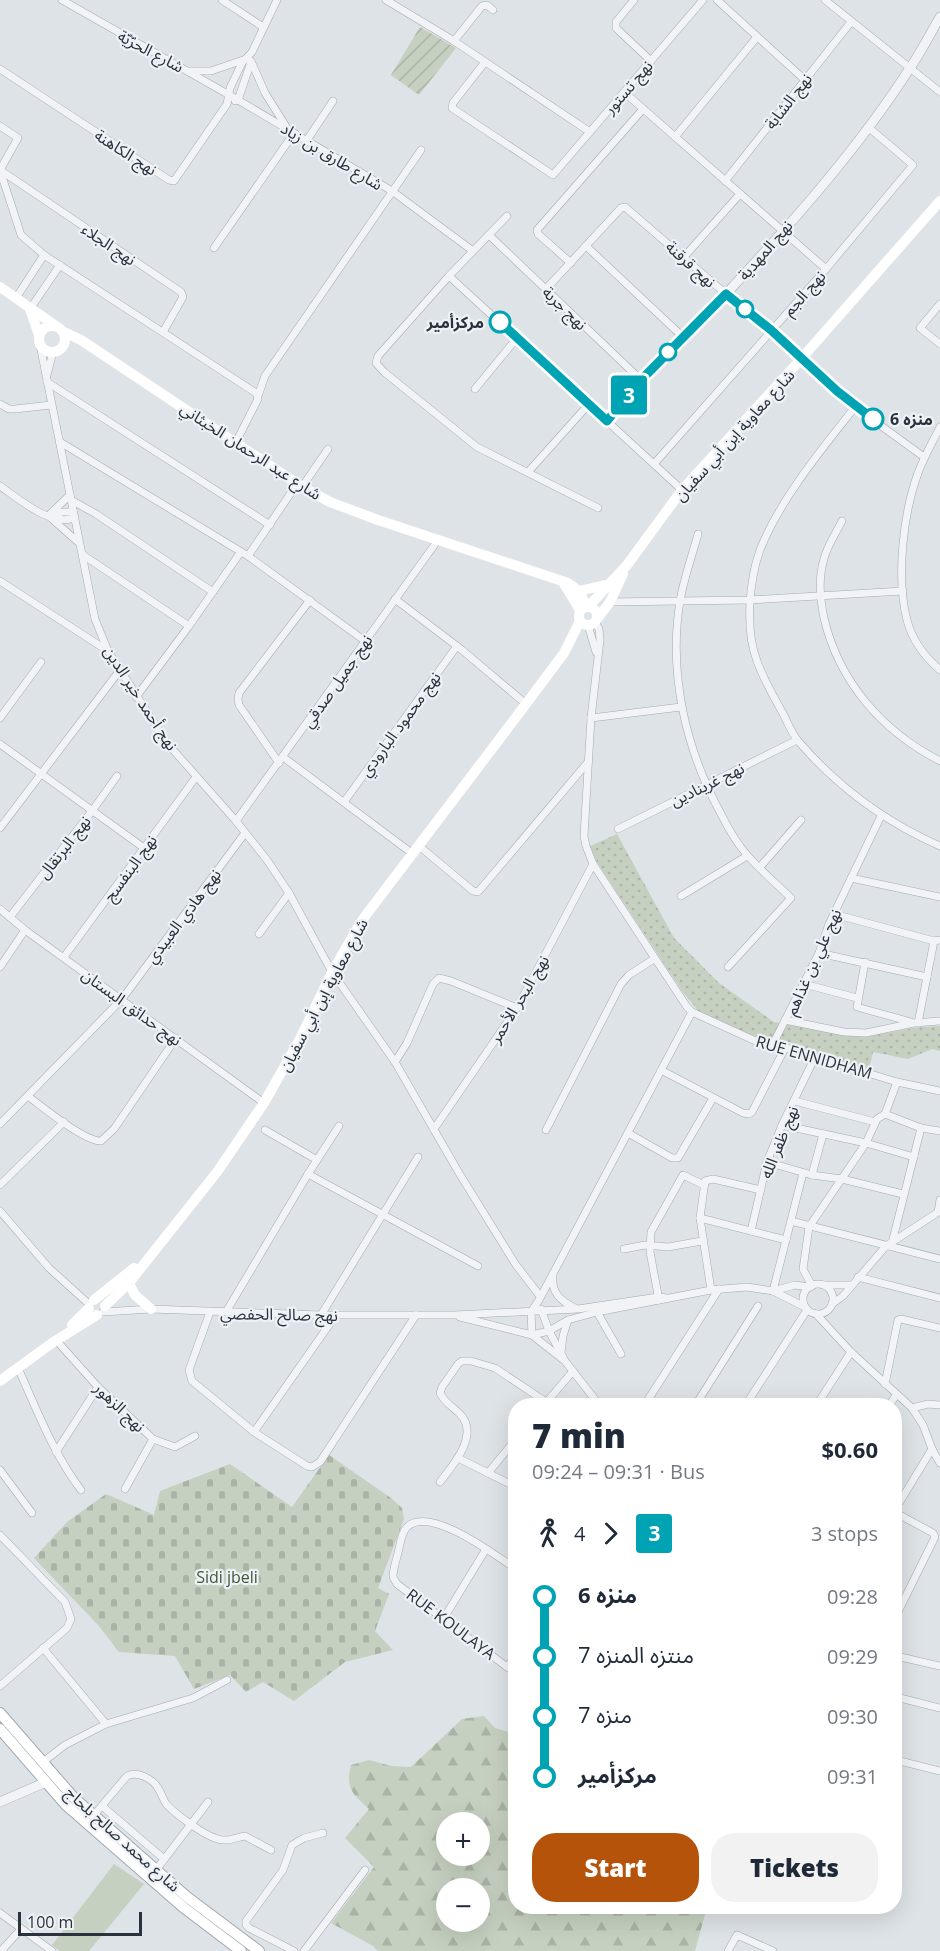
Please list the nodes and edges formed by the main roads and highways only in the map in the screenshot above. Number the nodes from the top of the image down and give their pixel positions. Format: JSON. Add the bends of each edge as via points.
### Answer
{"nodes":[{"id":1,"x":940,"y":201,"type":"edge"},
{"id":2,"x":0,"y":288,"type":"edge"},
{"id":3,"x":30,"y":309,"type":"junction"},
{"id":4,"x":60,"y":329,"type":"junction"},
{"id":5,"x":40,"y":340,"type":"junction"},
{"id":6,"x":87,"y":345,"type":"junction"},
{"id":7,"x":58,"y":349,"type":"junction"},
{"id":8,"x":627,"y":565,"type":"junction"},
{"id":9,"x":562,"y":582,"type":"junction"},
{"id":10,"x":612,"y":583,"type":"junction"},
{"id":11,"x":579,"y":591,"type":"junction"},
{"id":12,"x":588,"y":617,"type":"junction"},
{"id":13,"x":151,"y":1255,"type":"junction"},
{"id":14,"x":129,"y":1282,"type":"junction"},
{"id":15,"x":96,"y":1307,"type":"junction"},
{"id":16,"x":151,"y":1310,"type":"road end"},
{"id":17,"x":0,"y":1381,"type":"edge"},
{"id":18,"x":0,"y":1713,"type":"edge"},
{"id":19,"x":0,"y":1729,"type":"edge"},
{"id":20,"x":149,"y":1869,"type":"junction"},
{"id":21,"x":242,"y":1951,"type":"edge"},
{"id":22,"x":260,"y":1951,"type":"edge"}],
"edges":[{"from":1,"to":8,"type":"main road","name":"شارع معاوية إبن أبي سفيان","via":[[682,490]]},
{"from":2,"to":3,"type":"main road","name":"شارع عبد الرحمان الخبثاني"},
{"from":3,"to":4,"type":"main road","name":"شارع عبد الرحمان الخبثاني"},
{"from":3,"to":5,"type":"main road"},
{"from":4,"to":5,"type":"main road","via":[[45,327]]},
{"from":4,"to":6,"type":"main road","name":"شارع عبد الرحمان الخبثاني"},
{"from":4,"to":7,"type":"main road","via":[[65,342]]},
{"from":5,"to":7,"type":"main road","via":[[44,349]]},
{"from":6,"to":7,"type":"main road"},
{"from":6,"to":9,"type":"main road","name":"شارع عبد الرحمان الخبثاني","via":[[330,502]]},
{"from":8,"to":10,"type":"main road","name":"شارع معاوية إبن أبي سفيان"},
{"from":8,"to":12,"type":"main road","name":"شارع معاوية إبن أبي سفيان","via":[[610,602]]},
{"from":9,"to":11,"type":"main road","name":"شارع عبد الرحمان الخبثاني"},
{"from":9,"to":12,"type":"main road"},
{"from":10,"to":11,"type":"main road"},
{"from":10,"to":12,"type":"main road","name":"شارع معاوية إبن أبي سفيان"},
{"from":11,"to":12,"type":"main road"},
{"from":12,"to":13,"type":"main road","name":"شارع معاوية إبن أبي سفيان","via":[[573,645],[363,919],[264,1103],[217,1172]]},
{"from":13,"to":14,"type":"main road","name":"شارع معاوية إبن أبي سفيان"},
{"from":13,"to":15,"type":"main road","name":"شارع معاوية إبن أبي سفيان"},
{"from":14,"to":15,"type":"main road","name":"شارع معاوية إبن أبي سفيان"},
{"from":14,"to":16,"type":"main road","via":[[135,1295]]},
{"from":15,"to":17,"type":"main road","name":"شارع معاوية إبن أبي سفيان"},
{"from":18,"to":20,"type":"main road","name":"شارع محمد صالح بلحاج","via":[[74,1798]]},
{"from":19,"to":20,"type":"main road","name":"شارع محمد صالح بلحاج","via":[[66,1805]]},
{"from":20,"to":21,"type":"main road","name":"شارع محمد صالح بلحاج","via":[[183,1907]]},
{"from":20,"to":22,"type":"main road","name":"شارع محمد صالح بلحاج"}]}
